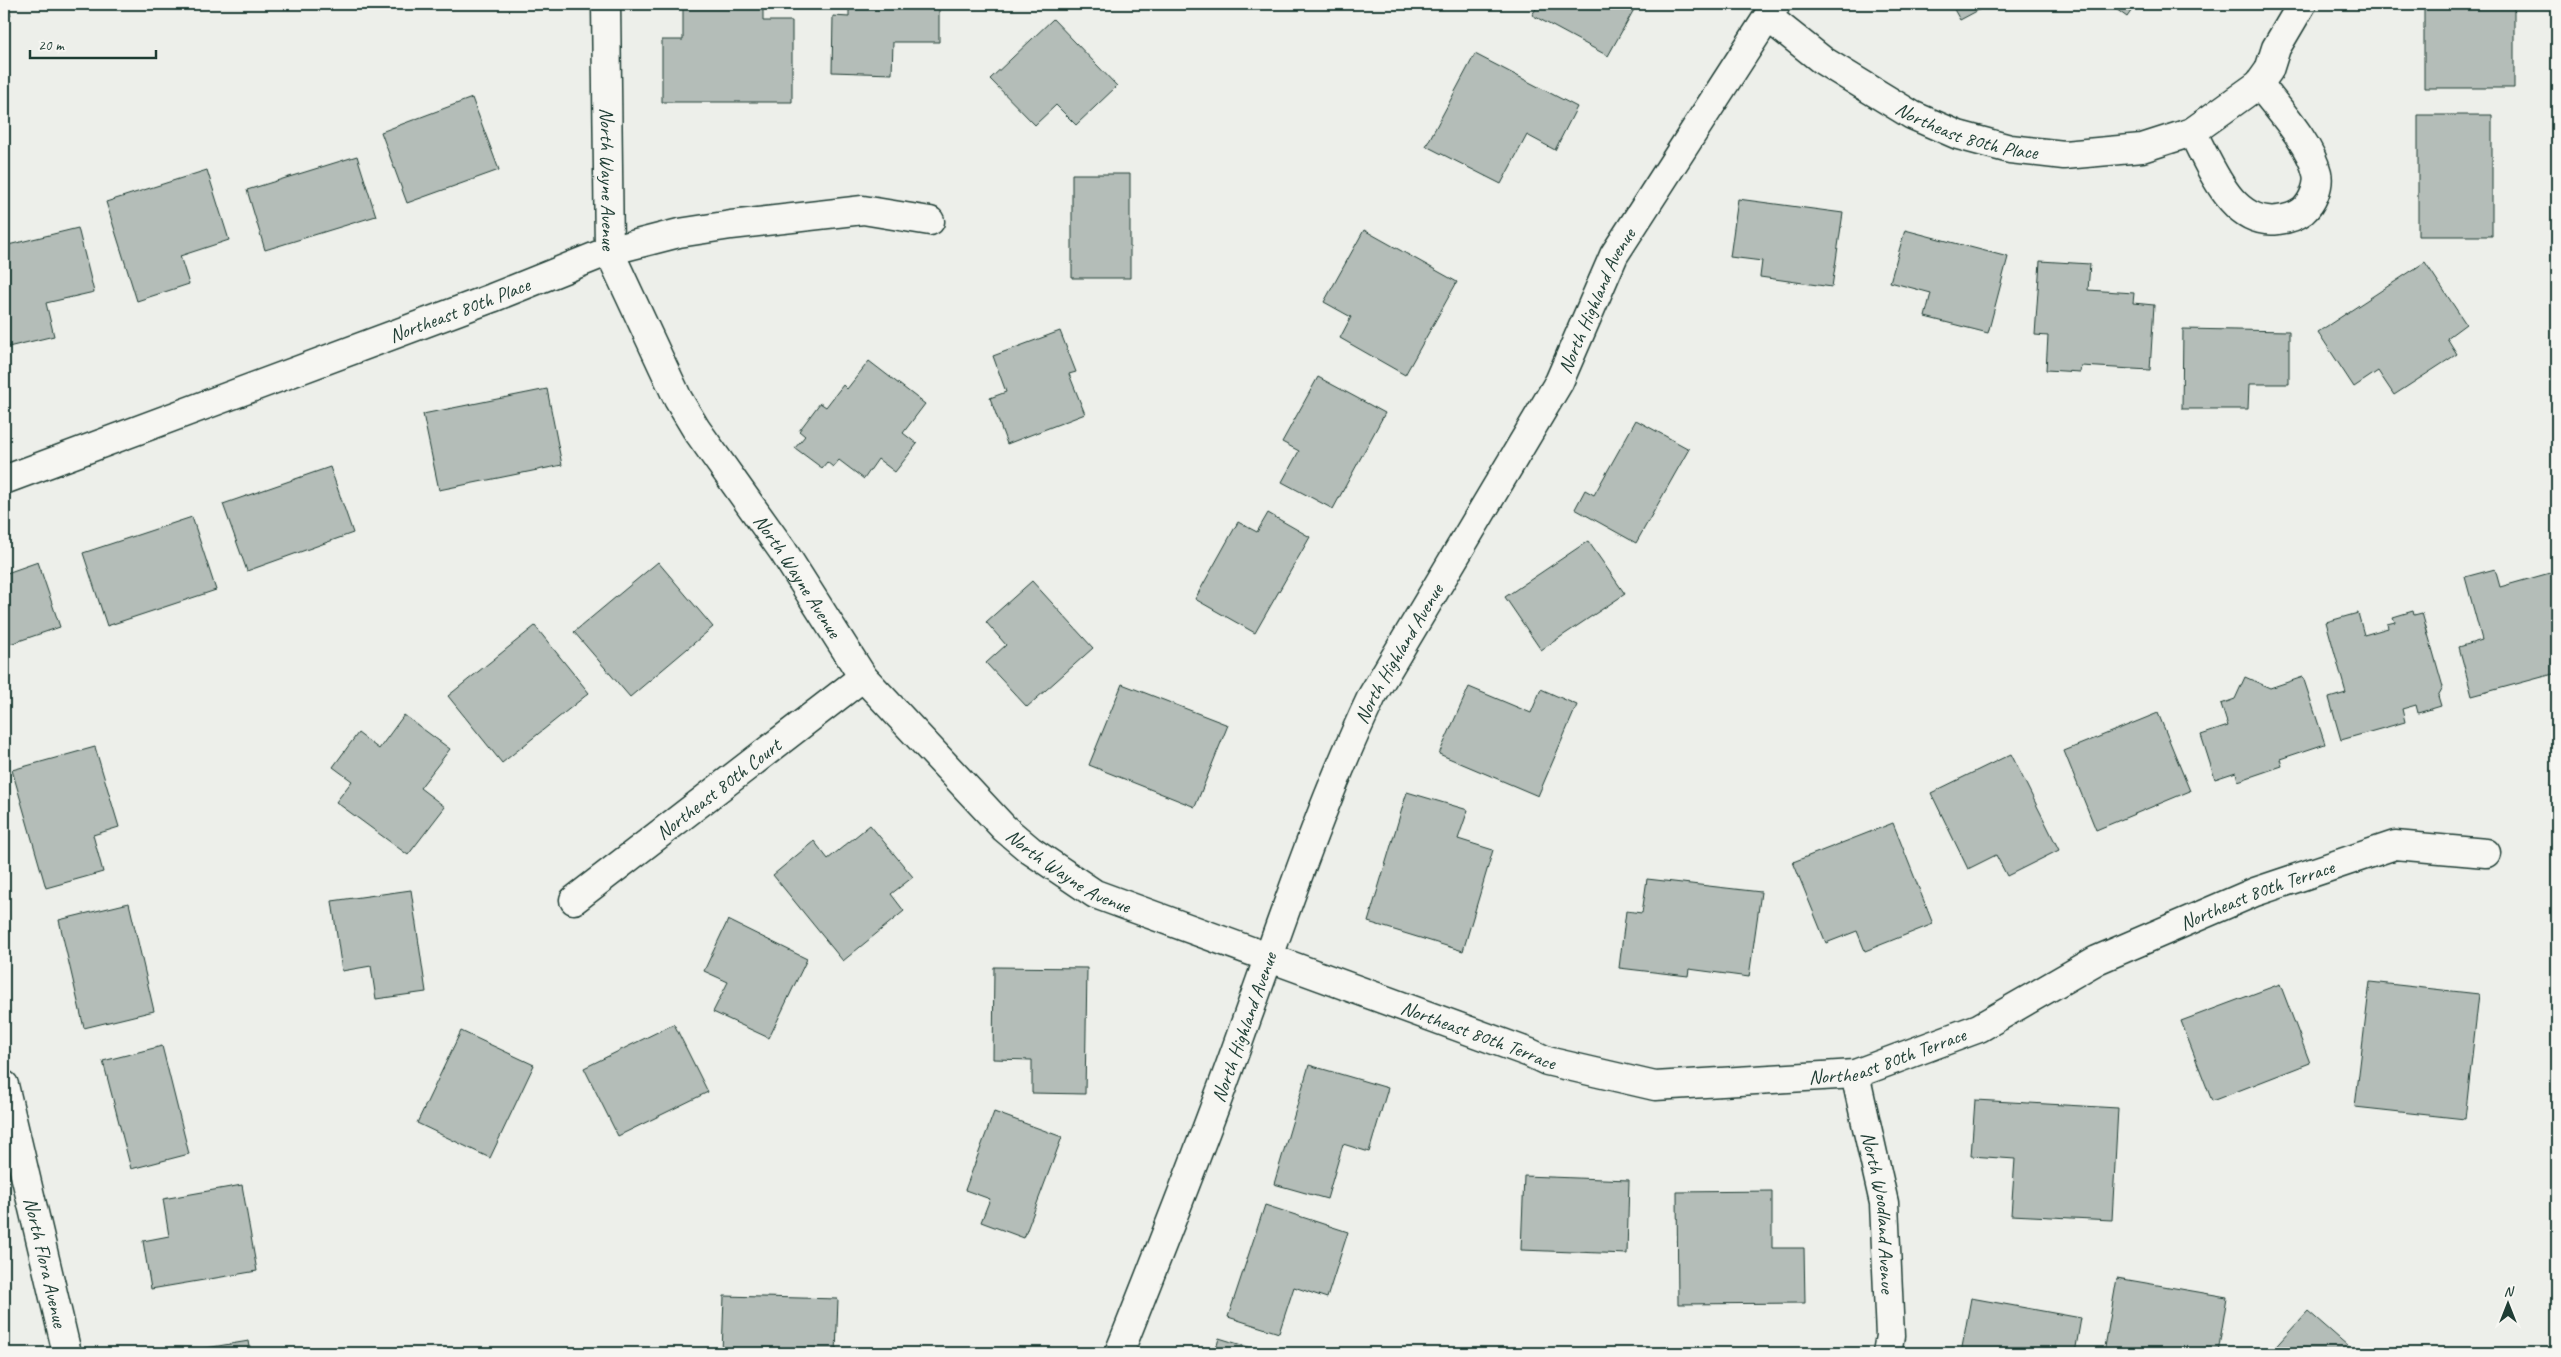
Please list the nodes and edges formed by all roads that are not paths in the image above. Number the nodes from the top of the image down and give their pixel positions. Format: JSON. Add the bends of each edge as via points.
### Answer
{"nodes":[{"id":1,"x":606,"y":4,"type":"edge"},
{"id":2,"x":2302,"y":4,"type":"edge"},
{"id":3,"x":1772,"y":11,"type":"edge"},
{"id":4,"x":2259,"y":84,"type":"junction"},
{"id":5,"x":2192,"y":132,"type":"junction"},
{"id":6,"x":930,"y":221,"type":"dead end"},
{"id":7,"x":609,"y":251,"type":"junction"},
{"id":8,"x":4,"y":480,"type":"edge"},
{"id":9,"x":863,"y":677,"type":"junction"},
{"id":10,"x":2486,"y":853,"type":"dead end"},
{"id":11,"x":574,"y":900,"type":"dead end"},
{"id":12,"x":1268,"y":959,"type":"junction"},
{"id":13,"x":1855,"y":1074,"type":"junction"},
{"id":14,"x":4,"y":1085,"type":"edge"},
{"id":15,"x":67,"y":1353,"type":"edge"},
{"id":16,"x":1119,"y":1353,"type":"edge"},
{"id":17,"x":1887,"y":1353,"type":"edge"}],
"edges":[{"from":1,"to":7,"type":"street","name":"North Wayne Avenue"},
{"from":2,"to":4,"type":"street","name":"Northeast 80th Place"},
{"from":3,"to":5,"type":"street","name":"Northeast 80th Place","via":[[1822,60],[1912,115],[1958,134],[2010,149],[2064,155],[2111,152],[2142,148]]},
{"from":3,"to":12,"type":"street","name":"North Highland Avenue","via":[[1614,255],[1559,382],[1372,696],[1320,815]]},
{"from":4,"to":5,"type":"street","name":"Northeast 80th Place"},
{"from":4,"to":5,"type":"street","via":[[2302,142],[2318,174],[2314,197],[2304,210],[2289,219],[2268,222],[2246,216],[2231,202]]},
{"from":6,"to":7,"type":"street","name":"Northeast 80th Place","via":[[863,210],[687,232]]},
{"from":7,"to":8,"type":"street","name":"Northeast 80th Place","via":[[492,298]]},
{"from":7,"to":9,"type":"street","name":"North Wayne Avenue","via":[[678,399],[783,551]]},
{"from":9,"to":11,"type":"street","name":"Northeast 80th Court"},
{"from":9,"to":12,"type":"street","name":"North Wayne Avenue","via":[[1004,828],[1030,850],[1095,894]]},
{"from":10,"to":13,"type":"street","name":"Northeast 80th Terrace","via":[[2394,845],[2254,892],[2097,960],[1979,1028]]},
{"from":12,"to":13,"type":"street","name":"Northeast 80th Terrace","via":[[1547,1061],[1655,1086]]},
{"from":12,"to":16,"type":"street","name":"North Highland Avenue","via":[[1194,1167]]},
{"from":13,"to":17,"type":"street","name":"North Woodland Avenue","via":[[1884,1203],[1890,1336]]},
{"from":14,"to":15,"type":"street","name":"North Flora Avenue"}]}
